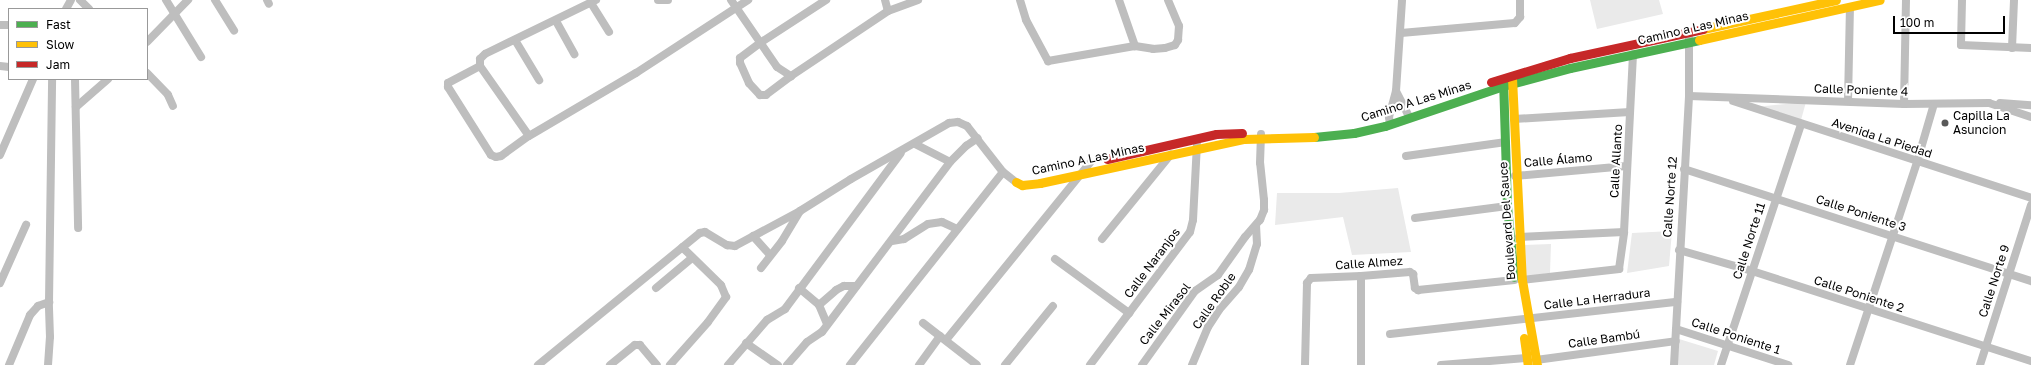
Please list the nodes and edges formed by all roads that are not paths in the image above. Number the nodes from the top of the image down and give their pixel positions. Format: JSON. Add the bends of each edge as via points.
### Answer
{"nodes":[{"id":1,"x":80,"y":0,"type":"edge"},
{"id":2,"x":166,"y":0,"type":"edge"},
{"id":3,"x":188,"y":0,"type":"edge"},
{"id":4,"x":215,"y":0,"type":"edge"},
{"id":5,"x":658,"y":0,"type":"edge"},
{"id":6,"x":668,"y":0,"type":"edge"},
{"id":7,"x":731,"y":0,"type":"edge"},
{"id":8,"x":748,"y":0,"type":"edge"},
{"id":9,"x":826,"y":0,"type":"edge"},
{"id":10,"x":885,"y":0,"type":"edge"},
{"id":11,"x":918,"y":0,"type":"edge"},
{"id":12,"x":1020,"y":0,"type":"edge"},
{"id":13,"x":1118,"y":0,"type":"edge"},
{"id":14,"x":1168,"y":0,"type":"edge"},
{"id":15,"x":1402,"y":0,"type":"edge"},
{"id":16,"x":1520,"y":0,"type":"edge"},
{"id":17,"x":1836,"y":0,"type":"edge"},
{"id":18,"x":1880,"y":0,"type":"edge"},
{"id":19,"x":1906,"y":0,"type":"edge"},
{"id":20,"x":1962,"y":0,"type":"edge"},
{"id":21,"x":2014,"y":0,"type":"edge"},
{"id":22,"x":594,"y":1,"type":"edge"},
{"id":23,"x":1850,"y":7,"type":"junction"},
{"id":24,"x":88,"y":8,"type":"edge"},
{"id":25,"x":737,"y":8,"type":"junction"},
{"id":26,"x":888,"y":11,"type":"junction"},
{"id":27,"x":174,"y":14,"type":"junction"},
{"id":28,"x":556,"y":21,"type":"junction"},
{"id":29,"x":234,"y":31,"type":"dead end"},
{"id":30,"x":1689,"y":31,"type":"junction"},
{"id":31,"x":609,"y":32,"type":"dead end"},
{"id":32,"x":1401,"y":33,"type":"junction"},
{"id":33,"x":514,"y":40,"type":"junction"},
{"id":34,"x":148,"y":41,"type":"edge"},
{"id":35,"x":1690,"y":42,"type":"junction"},
{"id":36,"x":760,"y":43,"type":"junction"},
{"id":37,"x":1134,"y":46,"type":"junction"},
{"id":38,"x":2012,"y":48,"type":"junction"},
{"id":39,"x":2031,"y":48,"type":"edge"},
{"id":40,"x":574,"y":54,"type":"dead end"},
{"id":41,"x":1633,"y":54,"type":"junction"},
{"id":42,"x":202,"y":57,"type":"dead end"},
{"id":43,"x":480,"y":66,"type":"junction"},
{"id":44,"x":148,"y":74,"type":"edge"},
{"id":45,"x":790,"y":76,"type":"junction"},
{"id":46,"x":33,"y":80,"type":"edge"},
{"id":47,"x":52,"y":80,"type":"edge"},
{"id":48,"x":75,"y":80,"type":"edge"},
{"id":49,"x":107,"y":80,"type":"edge"},
{"id":50,"x":539,"y":80,"type":"dead end"},
{"id":51,"x":1507,"y":81,"type":"junction"},
{"id":52,"x":1396,"y":91,"type":"junction"},
{"id":53,"x":1689,"y":96,"type":"junction"},
{"id":54,"x":1726,"y":98,"type":"junction"},
{"id":55,"x":1848,"y":101,"type":"junction"},
{"id":56,"x":1989,"y":103,"type":"junction"},
{"id":57,"x":1904,"y":104,"type":"junction"},
{"id":58,"x":1934,"y":104,"type":"junction"},
{"id":59,"x":2031,"y":104,"type":"edge"},
{"id":60,"x":173,"y":106,"type":"dead end"},
{"id":61,"x":76,"y":107,"type":"junction"},
{"id":62,"x":1630,"y":112,"type":"junction"},
{"id":63,"x":1407,"y":113,"type":"junction"},
{"id":64,"x":2031,"y":117,"type":"edge"},
{"id":65,"x":1514,"y":119,"type":"junction"},
{"id":66,"x":1389,"y":120,"type":"junction"},
{"id":67,"x":1801,"y":124,"type":"junction"},
{"id":68,"x":529,"y":136,"type":"junction"},
{"id":69,"x":1261,"y":136,"type":"junction"},
{"id":70,"x":978,"y":138,"type":"junction"},
{"id":71,"x":1196,"y":139,"type":"junction"},
{"id":72,"x":1506,"y":142,"type":"junction"},
{"id":73,"x":915,"y":144,"type":"junction"},
{"id":74,"x":1198,"y":148,"type":"junction"},
{"id":75,"x":903,"y":151,"type":"junction"},
{"id":76,"x":1171,"y":154,"type":"junction"},
{"id":77,"x":0,"y":155,"type":"edge"},
{"id":78,"x":1406,"y":156,"type":"dead end"},
{"id":79,"x":950,"y":162,"type":"junction"},
{"id":80,"x":1917,"y":162,"type":"junction"},
{"id":81,"x":1090,"y":163,"type":"junction"},
{"id":82,"x":1628,"y":166,"type":"junction"},
{"id":83,"x":1684,"y":169,"type":"junction"},
{"id":84,"x":1003,"y":172,"type":"junction"},
{"id":85,"x":1081,"y":173,"type":"junction"},
{"id":86,"x":1515,"y":176,"type":"junction"},
{"id":87,"x":1040,"y":179,"type":"junction"},
{"id":88,"x":1016,"y":182,"type":"joint"},
{"id":89,"x":1776,"y":198,"type":"junction"},
{"id":90,"x":2031,"y":198,"type":"edge"},
{"id":91,"x":2031,"y":204,"type":"edge"},
{"id":92,"x":1507,"y":206,"type":"junction"},
{"id":93,"x":800,"y":212,"type":"junction"},
{"id":94,"x":1415,"y":218,"type":"dead end"},
{"id":95,"x":26,"y":225,"type":"dead end"},
{"id":96,"x":1256,"y":226,"type":"junction"},
{"id":97,"x":78,"y":228,"type":"dead end"},
{"id":98,"x":957,"y":229,"type":"junction"},
{"id":99,"x":1624,"y":232,"type":"junction"},
{"id":100,"x":753,"y":236,"type":"junction"},
{"id":101,"x":1893,"y":236,"type":"junction"},
{"id":102,"x":1518,"y":237,"type":"junction"},
{"id":103,"x":1102,"y":239,"type":"dead end"},
{"id":104,"x":892,"y":241,"type":"junction"},
{"id":105,"x":682,"y":247,"type":"junction"},
{"id":106,"x":1679,"y":250,"type":"junction"},
{"id":107,"x":770,"y":256,"type":"junction"},
{"id":108,"x":692,"y":258,"type":"junction"},
{"id":109,"x":1055,"y":259,"type":"dead end"},
{"id":110,"x":761,"y":268,"type":"dead end"},
{"id":111,"x":1619,"y":269,"type":"joint"},
{"id":112,"x":1752,"y":271,"type":"junction"},
{"id":113,"x":2009,"y":274,"type":"junction"},
{"id":114,"x":1361,"y":276,"type":"junction"},
{"id":115,"x":1518,"y":280,"type":"junction"},
{"id":116,"x":2031,"y":281,"type":"edge"},
{"id":117,"x":0,"y":283,"type":"edge"},
{"id":118,"x":856,"y":286,"type":"junction"},
{"id":119,"x":656,"y":288,"type":"dead end"},
{"id":120,"x":799,"y":288,"type":"junction"},
{"id":121,"x":49,"y":302,"type":"junction"},
{"id":122,"x":1677,"y":302,"type":"junction"},
{"id":123,"x":819,"y":305,"type":"junction"},
{"id":124,"x":1053,"y":306,"type":"dead end"},
{"id":125,"x":1869,"y":310,"type":"junction"},
{"id":126,"x":1129,"y":313,"type":"junction"},
{"id":127,"x":1524,"y":319,"type":"junction"},
{"id":128,"x":923,"y":323,"type":"dead end"},
{"id":129,"x":827,"y":324,"type":"junction"},
{"id":130,"x":1676,"y":330,"type":"junction"},
{"id":131,"x":1390,"y":334,"type":"dead end"},
{"id":132,"x":943,"y":338,"type":"junction"},
{"id":133,"x":1676,"y":341,"type":"junction"},
{"id":134,"x":746,"y":343,"type":"junction"},
{"id":135,"x":1727,"y":345,"type":"junction"},
{"id":136,"x":1985,"y":347,"type":"junction"},
{"id":137,"x":2031,"y":361,"type":"edge"},
{"id":138,"x":1532,"y":362,"type":"edge"},
{"id":139,"x":9,"y":365,"type":"edge"},
{"id":140,"x":48,"y":365,"type":"edge"},
{"id":141,"x":538,"y":365,"type":"edge"},
{"id":142,"x":610,"y":365,"type":"edge"},
{"id":143,"x":657,"y":365,"type":"edge"},
{"id":144,"x":670,"y":365,"type":"edge"},
{"id":145,"x":728,"y":365,"type":"edge"},
{"id":146,"x":778,"y":365,"type":"edge"},
{"id":147,"x":787,"y":365,"type":"edge"},
{"id":148,"x":850,"y":365,"type":"edge"},
{"id":149,"x":919,"y":365,"type":"edge"},
{"id":150,"x":977,"y":365,"type":"edge"},
{"id":151,"x":1005,"y":365,"type":"edge"},
{"id":152,"x":1090,"y":365,"type":"edge"},
{"id":153,"x":1142,"y":365,"type":"edge"},
{"id":154,"x":1192,"y":365,"type":"edge"},
{"id":155,"x":1305,"y":365,"type":"edge"},
{"id":156,"x":1360,"y":365,"type":"edge"},
{"id":157,"x":1441,"y":365,"type":"edge"},
{"id":158,"x":1674,"y":365,"type":"edge"},
{"id":159,"x":1721,"y":365,"type":"edge"},
{"id":160,"x":1788,"y":365,"type":"edge"},
{"id":161,"x":1850,"y":365,"type":"edge"},
{"id":162,"x":1980,"y":365,"type":"edge"}],
"edges":[{"from":1,"to":24,"type":"street"},
{"from":2,"to":27,"type":"street"},
{"from":3,"to":27,"type":"street"},
{"from":4,"to":29,"type":"street"},
{"from":5,"to":6,"type":"street"},
{"from":7,"to":25,"type":"street"},
{"from":8,"to":25,"type":"street"},
{"from":9,"to":36,"type":"street"},
{"from":10,"to":26,"type":"street"},
{"from":11,"to":26,"type":"street"},
{"from":12,"to":37,"type":"street","via":[[1026,20],[1048,61]]},
{"from":13,"to":37,"type":"street"},
{"from":14,"to":37,"type":"street","via":[[1179,26],[1177,43],[1165,48]]},
{"from":15,"to":32,"type":"street"},
{"from":16,"to":32,"type":"street","via":[[1520,17],[1515,23]]},
{"from":17,"to":30,"type":"street","name":"Camino a Las Minas"},
{"from":18,"to":23,"type":"street","name":"Camino a Las Minas"},
{"from":19,"to":57,"type":"street"},
{"from":20,"to":38,"type":"street","via":[[1961,45]]},
{"from":21,"to":38,"type":"street"},
{"from":22,"to":28,"type":"street"},
{"from":22,"to":31,"type":"street"},
{"from":23,"to":35,"type":"street","name":"Camino a Las Minas"},
{"from":23,"to":55,"type":"street"},
{"from":25,"to":36,"type":"street"},
{"from":25,"to":68,"type":"street","via":[[636,73]]},
{"from":26,"to":45,"type":"street"},
{"from":27,"to":34,"type":"street"},
{"from":27,"to":42,"type":"street"},
{"from":28,"to":33,"type":"street"},
{"from":28,"to":40,"type":"street"},
{"from":30,"to":35,"type":"street","name":"Calle Norte 12"},
{"from":30,"to":51,"type":"street","name":"Camino a Las Minas","via":[[1570,58]]},
{"from":32,"to":52,"type":"street"},
{"from":33,"to":43,"type":"street","via":[[482,56]]},
{"from":33,"to":50,"type":"street"},
{"from":35,"to":41,"type":"street","name":"Camino a Las Minas"},
{"from":35,"to":53,"type":"street","name":"Calle Norte 12"},
{"from":36,"to":45,"type":"street","via":[[777,67]]},
{"from":36,"to":45,"type":"street","via":[[740,60],[754,90],[763,96]]},
{"from":38,"to":39,"type":"street"},
{"from":41,"to":51,"type":"street","name":"Camino a Las Minas"},
{"from":41,"to":62,"type":"street","name":"Calle Allanto"},
{"from":43,"to":68,"type":"street"},
{"from":43,"to":68,"type":"street","via":[[452,80],[448,85],[488,152],[496,157],[502,156]]},
{"from":44,"to":60,"type":"street","via":[[168,95]]},
{"from":46,"to":77,"type":"street"},
{"from":47,"to":121,"type":"street"},
{"from":48,"to":61,"type":"street"},
{"from":49,"to":61,"type":"street"},
{"from":51,"to":63,"type":"street","name":"Camino A Las Minas"},
{"from":51,"to":65,"type":"street","name":"Boulevard Del Sauce"},
{"from":51,"to":72,"type":"street","name":"Boulevard Del Sauce"},
{"from":52,"to":63,"type":"street"},
{"from":52,"to":66,"type":"street"},
{"from":53,"to":54,"type":"street","name":"Calle Poniente 4"},
{"from":53,"to":83,"type":"street","name":"Calle Norte 12"},
{"from":54,"to":55,"type":"street","name":"Calle Poniente 4"},
{"from":54,"to":67,"type":"street","name":"Avenida La Piedad"},
{"from":55,"to":57,"type":"street","name":"Calle Poniente 4"},
{"from":56,"to":58,"type":"street","name":"Calle Poniente 4"},
{"from":56,"to":59,"type":"street"},
{"from":56,"to":64,"type":"street","name":"Calle Poniente 4"},
{"from":57,"to":58,"type":"street","name":"Calle Poniente 4"},
{"from":58,"to":80,"type":"street"},
{"from":61,"to":97,"type":"street"},
{"from":62,"to":65,"type":"street"},
{"from":62,"to":82,"type":"street","name":"Calle Allanto"},
{"from":63,"to":66,"type":"street","name":"Camino A Las Minas"},
{"from":65,"to":86,"type":"street","name":"Boulevard Del Sauce"},
{"from":66,"to":69,"type":"street","name":"Camino A Las Minas"},
{"from":67,"to":80,"type":"street","name":"Avenida La Piedad"},
{"from":67,"to":89,"type":"street","name":"Calle Norte 11"},
{"from":69,"to":71,"type":"street","name":"Camino A Las Minas","via":[[1230,133]]},
{"from":69,"to":74,"type":"street","name":"Camino A Las Minas"},
{"from":69,"to":96,"type":"street","name":"Calle Roble","via":[[1260,163],[1264,210]]},
{"from":70,"to":73,"type":"street","via":[[967,126],[958,122],[949,123]]},
{"from":70,"to":79,"type":"street"},
{"from":70,"to":84,"type":"street"},
{"from":71,"to":74,"type":"street","name":"Calle Naranjos"},
{"from":71,"to":81,"type":"street","name":"Camino A Las Minas"},
{"from":72,"to":78,"type":"street"},
{"from":72,"to":92,"type":"street","name":"Boulevard Del Sauce"},
{"from":73,"to":75,"type":"street"},
{"from":73,"to":79,"type":"street"},
{"from":74,"to":76,"type":"street","name":"Camino A Las Minas"},
{"from":74,"to":126,"type":"street","name":"Calle Naranjos","via":[[1190,232]]},
{"from":75,"to":93,"type":"street","via":[[851,179]]},
{"from":75,"to":120,"type":"street"},
{"from":76,"to":85,"type":"street","name":"Camino A Las Minas"},
{"from":76,"to":103,"type":"street"},
{"from":79,"to":104,"type":"street"},
{"from":80,"to":90,"type":"street","name":"Avenida La Piedad"},
{"from":80,"to":101,"type":"street"},
{"from":81,"to":85,"type":"street"},
{"from":81,"to":87,"type":"street","name":"Camino A Las Minas"},
{"from":82,"to":86,"type":"street","name":"Calle Álamo"},
{"from":82,"to":99,"type":"street","name":"Calle Allanto"},
{"from":83,"to":89,"type":"street","name":"Calle Poniente 3"},
{"from":83,"to":106,"type":"street","name":"Calle Norte 12"},
{"from":84,"to":88,"type":"street"},
{"from":84,"to":98,"type":"street"},
{"from":85,"to":87,"type":"street","name":"Camino A Las Minas"},
{"from":85,"to":132,"type":"street"},
{"from":86,"to":102,"type":"street","name":"Boulevard Del Sauce"},
{"from":87,"to":88,"type":"street","name":"Camino A Las Minas","via":[[1022,186]]},
{"from":89,"to":101,"type":"street","name":"Calle Poniente 3"},
{"from":89,"to":112,"type":"street","name":"Calle Norte 11"},
{"from":91,"to":113,"type":"street","name":"Calle Norte 9"},
{"from":92,"to":94,"type":"street"},
{"from":92,"to":115,"type":"street","name":"Boulevard Del Sauce"},
{"from":93,"to":100,"type":"street"},
{"from":93,"to":107,"type":"street"},
{"from":95,"to":117,"type":"street"},
{"from":96,"to":153,"type":"street","name":"Calle Mirasol","via":[[1218,275],[1195,292]]},
{"from":96,"to":154,"type":"street","name":"Calle Roble","via":[[1257,244],[1249,270],[1240,287],[1219,310],[1208,327]]},
{"from":98,"to":104,"type":"street","via":[[942,222],[928,224],[904,239]]},
{"from":98,"to":148,"type":"street"},
{"from":99,"to":102,"type":"street"},
{"from":99,"to":111,"type":"street","name":"Calle Allanto"},
{"from":100,"to":105,"type":"street","via":[[731,246],[705,232]]},
{"from":100,"to":107,"type":"street"},
{"from":101,"to":113,"type":"street","name":"Calle Poniente 3"},
{"from":101,"to":125,"type":"street"},
{"from":102,"to":115,"type":"street","name":"Boulevard Del Sauce"},
{"from":104,"to":118,"type":"street"},
{"from":105,"to":108,"type":"street"},
{"from":105,"to":141,"type":"street"},
{"from":106,"to":112,"type":"street","name":"Calle Poniente 2"},
{"from":106,"to":122,"type":"street","name":"Calle Norte 12"},
{"from":107,"to":110,"type":"street"},
{"from":108,"to":119,"type":"street"},
{"from":108,"to":144,"type":"street","via":[[721,285],[726,297]]},
{"from":109,"to":126,"type":"street"},
{"from":111,"to":115,"type":"street","name":"Calle Almez"},
{"from":112,"to":125,"type":"street","name":"Calle Poniente 2"},
{"from":112,"to":135,"type":"street","name":"Calle Norte 11"},
{"from":113,"to":116,"type":"street","name":"Calle Poniente 3"},
{"from":113,"to":136,"type":"street","name":"Calle Norte 9"},
{"from":114,"to":115,"type":"street","name":"Calle Almez","via":[[1410,272],[1413,274],[1416,290]]},
{"from":114,"to":155,"type":"street","name":"Calle Almez","via":[[1311,278],[1307,281]]},
{"from":114,"to":156,"type":"street"},
{"from":115,"to":127,"type":"street","name":"Boulevard Del Sauce"},
{"from":118,"to":123,"type":"street","via":[[844,286],[836,290]]},
{"from":118,"to":129,"type":"street"},
{"from":120,"to":123,"type":"street"},
{"from":120,"to":134,"type":"street","via":[[785,309],[767,320]]},
{"from":121,"to":139,"type":"street","via":[[38,306],[30,315]]},
{"from":121,"to":140,"type":"street"},
{"from":122,"to":127,"type":"street","name":"Calle La Herradura"},
{"from":122,"to":130,"type":"street","name":"Calle Norte 12"},
{"from":123,"to":129,"type":"street"},
{"from":124,"to":151,"type":"street"},
{"from":125,"to":136,"type":"street","name":"Calle Poniente 2"},
{"from":125,"to":161,"type":"street"},
{"from":126,"to":152,"type":"street","name":"Calle Naranjos"},
{"from":127,"to":131,"type":"street","name":"Calle La Herradura"},
{"from":127,"to":138,"type":"street","name":"Boulevard Del Sauce"},
{"from":128,"to":132,"type":"street"},
{"from":129,"to":147,"type":"street"},
{"from":130,"to":133,"type":"street","name":"Calle Norte 12"},
{"from":130,"to":135,"type":"street","name":"Calle Poniente 1"},
{"from":132,"to":149,"type":"street"},
{"from":132,"to":150,"type":"street"},
{"from":133,"to":138,"type":"street","name":"Calle Bambú"},
{"from":133,"to":158,"type":"street","name":"Calle Norte 12"},
{"from":134,"to":145,"type":"street"},
{"from":134,"to":146,"type":"street"},
{"from":135,"to":159,"type":"street","name":"Calle Norte 11"},
{"from":135,"to":160,"type":"street","name":"Calle Poniente 1"},
{"from":136,"to":137,"type":"street","name":"Calle Poniente 2"},
{"from":136,"to":162,"type":"street","name":"Calle Norte 9"},
{"from":138,"to":157,"type":"street","name":"Calle Bambú"},
{"from":142,"to":143,"type":"street","via":[[631,347],[640,345]]}]}
